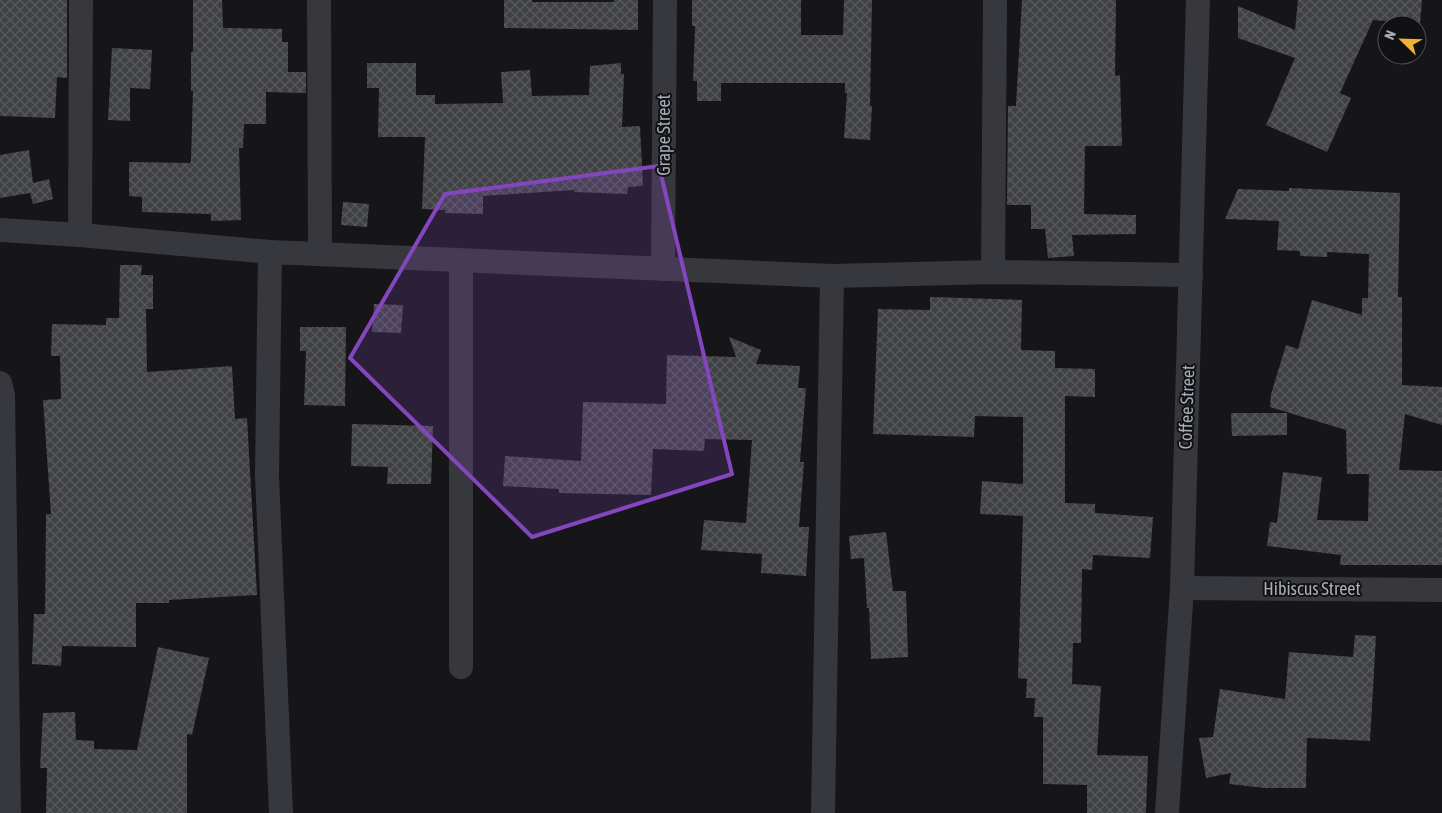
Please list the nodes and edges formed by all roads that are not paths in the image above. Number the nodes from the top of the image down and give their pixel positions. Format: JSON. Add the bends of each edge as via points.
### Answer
{"nodes":[{"id":1,"x":81,"y":0,"type":"edge"},
{"id":2,"x":319,"y":0,"type":"edge"},
{"id":3,"x":665,"y":0,"type":"edge"},
{"id":4,"x":995,"y":0,"type":"edge"},
{"id":5,"x":1198,"y":0,"type":"edge"},
{"id":6,"x":0,"y":230,"type":"edge"},
{"id":7,"x":80,"y":235,"type":"junction"},
{"id":8,"x":270,"y":252,"type":"junction"},
{"id":9,"x":320,"y":254,"type":"junction"},
{"id":10,"x":461,"y":261,"type":"junction"},
{"id":11,"x":663,"y":269,"type":"junction"},
{"id":12,"x":993,"y":272,"type":"junction"},
{"id":13,"x":1191,"y":275,"type":"junction"},
{"id":14,"x":832,"y":276,"type":"junction"},
{"id":15,"x":0,"y":383,"type":"edge"},
{"id":16,"x":1182,"y":588,"type":"junction"},
{"id":17,"x":1442,"y":590,"type":"edge"},
{"id":18,"x":461,"y":667,"type":"dead end"},
{"id":19,"x":9,"y":813,"type":"edge"},
{"id":20,"x":281,"y":813,"type":"edge"},
{"id":21,"x":823,"y":813,"type":"edge"},
{"id":22,"x":1167,"y":813,"type":"edge"}],
"edges":[{"from":1,"to":7,"type":"street"},
{"from":2,"to":9,"type":"street"},
{"from":3,"to":11,"type":"street","name":"Grape Street"},
{"from":4,"to":12,"type":"street"},
{"from":5,"to":13,"type":"street","name":"Coffee Street"},
{"from":6,"to":7,"type":"street"},
{"from":7,"to":8,"type":"street"},
{"from":8,"to":9,"type":"street"},
{"from":8,"to":20,"type":"street","via":[[267,475]]},
{"from":9,"to":10,"type":"street"},
{"from":10,"to":11,"type":"street"},
{"from":10,"to":18,"type":"street"},
{"from":11,"to":14,"type":"street"},
{"from":12,"to":13,"type":"street"},
{"from":12,"to":14,"type":"street"},
{"from":13,"to":16,"type":"street","name":"Coffee Street"},
{"from":14,"to":21,"type":"street"},
{"from":15,"to":19,"type":"street","via":[[3,394]]},
{"from":16,"to":17,"type":"street","name":"Hibiscus Street"},
{"from":16,"to":22,"type":"street","name":"Coffee Street"}]}
